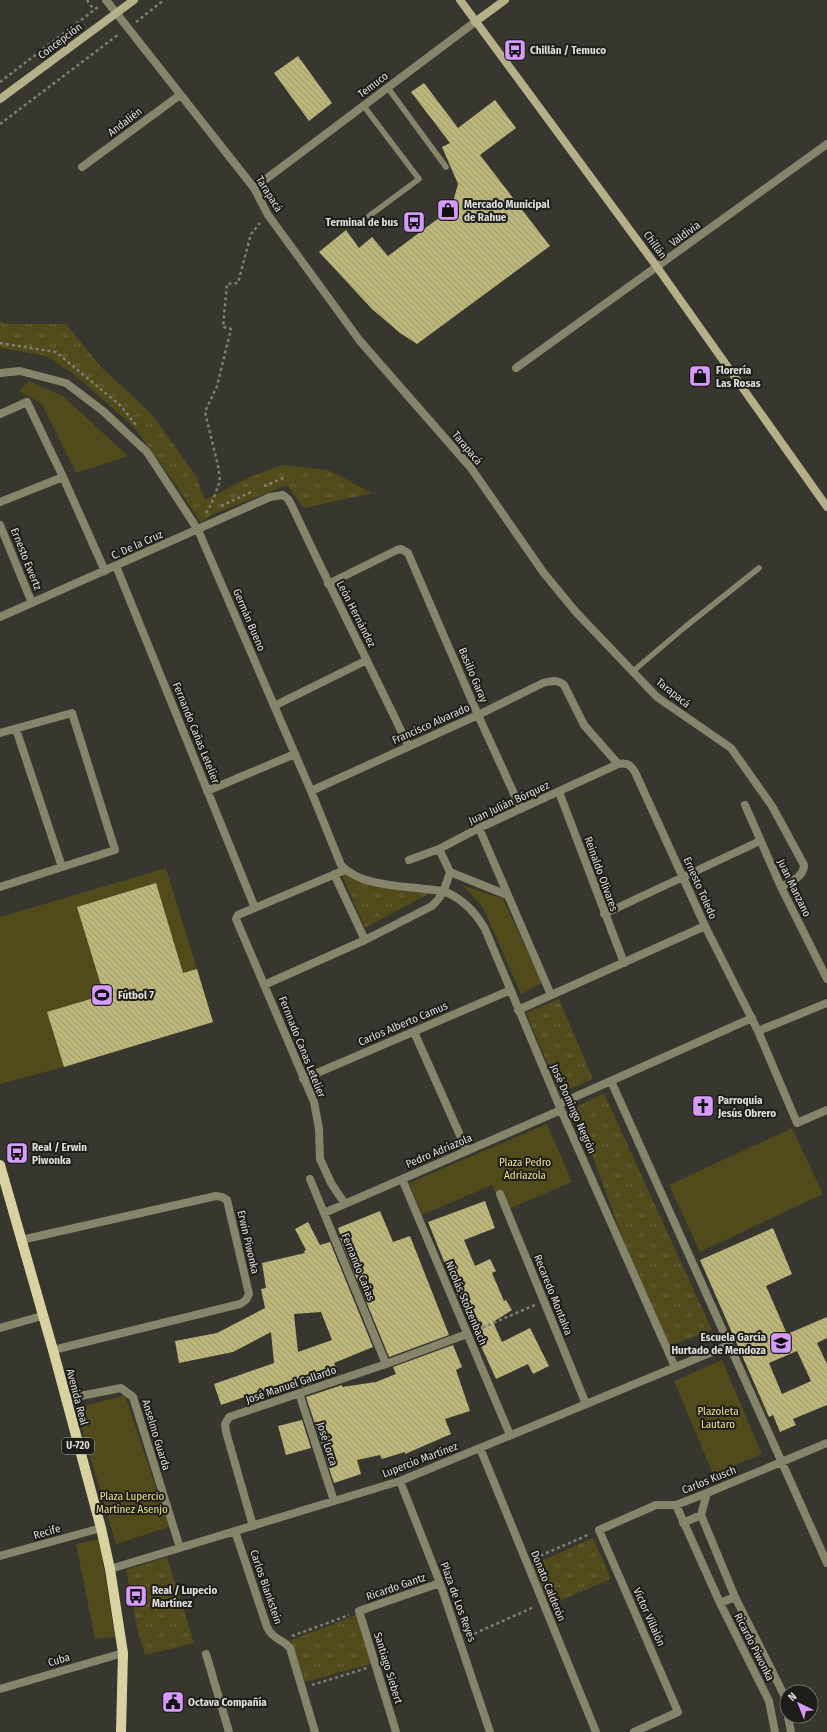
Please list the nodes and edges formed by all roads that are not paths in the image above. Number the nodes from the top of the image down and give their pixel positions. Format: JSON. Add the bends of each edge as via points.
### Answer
{"nodes":[{"id":1,"x":106,"y":0,"type":"edge"},
{"id":2,"x":134,"y":0,"type":"edge"},
{"id":3,"x":460,"y":0,"type":"edge"},
{"id":4,"x":505,"y":0,"type":"edge"},
{"id":5,"x":116,"y":13,"type":"junction"},
{"id":6,"x":475,"y":22,"type":"junction"},
{"id":7,"x":388,"y":88,"type":"junction"},
{"id":8,"x":180,"y":95,"type":"junction"},
{"id":9,"x":0,"y":99,"type":"edge"},
{"id":10,"x":364,"y":106,"type":"junction"},
{"id":11,"x":827,"y":144,"type":"edge"},
{"id":12,"x":82,"y":167,"type":"dead end"},
{"id":13,"x":446,"y":167,"type":"dead end"},
{"id":14,"x":254,"y":188,"type":"junction"},
{"id":15,"x":369,"y":216,"type":"dead end"},
{"id":16,"x":657,"y":267,"type":"junction"},
{"id":17,"x":516,"y":368,"type":"dead end"},
{"id":18,"x":0,"y":373,"type":"edge"},
{"id":19,"x":0,"y":414,"type":"edge"},
{"id":20,"x":63,"y":477,"type":"junction"},
{"id":21,"x":283,"y":495,"type":"joint"},
{"id":22,"x":0,"y":502,"type":"edge"},
{"id":23,"x":827,"y":507,"type":"edge"},
{"id":24,"x":1,"y":528,"type":"edge"},
{"id":25,"x":198,"y":530,"type":"junction"},
{"id":26,"x":116,"y":566,"type":"junction"},
{"id":27,"x":759,"y":568,"type":"dead end"},
{"id":28,"x":105,"y":571,"type":"junction"},
{"id":29,"x":328,"y":584,"type":"junction"},
{"id":30,"x":32,"y":602,"type":"junction"},
{"id":31,"x":0,"y":617,"type":"edge"},
{"id":32,"x":367,"y":660,"type":"junction"},
{"id":33,"x":632,"y":672,"type":"junction"},
{"id":34,"x":560,"y":682,"type":"joint"},
{"id":35,"x":274,"y":706,"type":"junction"},
{"id":36,"x":478,"y":715,"type":"junction"},
{"id":37,"x":16,"y":729,"type":"junction"},
{"id":38,"x":0,"y":733,"type":"edge"},
{"id":39,"x":408,"y":746,"type":"junction"},
{"id":40,"x":295,"y":754,"type":"junction"},
{"id":41,"x":618,"y":764,"type":"junction"},
{"id":42,"x":311,"y":790,"type":"junction"},
{"id":43,"x":207,"y":791,"type":"junction"},
{"id":44,"x":559,"y":792,"type":"junction"},
{"id":45,"x":745,"y":805,"type":"dead end"},
{"id":46,"x":521,"y":809,"type":"junction"},
{"id":47,"x":479,"y":828,"type":"junction"},
{"id":48,"x":760,"y":841,"type":"junction"},
{"id":49,"x":439,"y":849,"type":"junction"},
{"id":50,"x":410,"y":860,"type":"dead end"},
{"id":51,"x":62,"y":868,"type":"junction"},
{"id":52,"x":345,"y":870,"type":"junction"},
{"id":53,"x":450,"y":872,"type":"junction"},
{"id":54,"x":334,"y":874,"type":"junction"},
{"id":55,"x":683,"y":878,"type":"junction"},
{"id":56,"x":0,"y":887,"type":"edge"},
{"id":57,"x":781,"y":887,"type":"junction"},
{"id":58,"x":444,"y":892,"type":"junction"},
{"id":59,"x":507,"y":895,"type":"junction"},
{"id":60,"x":255,"y":908,"type":"junction"},
{"id":61,"x":604,"y":914,"type":"junction"},
{"id":62,"x":705,"y":926,"type":"junction"},
{"id":63,"x":365,"y":940,"type":"junction"},
{"id":64,"x":624,"y":963,"type":"junction"},
{"id":65,"x":826,"y":975,"type":"edge"},
{"id":66,"x":264,"y":985,"type":"junction"},
{"id":67,"x":510,"y":990,"type":"junction"},
{"id":68,"x":551,"y":995,"type":"junction"},
{"id":69,"x":827,"y":1003,"type":"edge"},
{"id":70,"x":518,"y":1010,"type":"junction"},
{"id":71,"x":752,"y":1018,"type":"junction"},
{"id":72,"x":758,"y":1031,"type":"junction"},
{"id":73,"x":414,"y":1032,"type":"junction"},
{"id":74,"x":304,"y":1079,"type":"junction"},
{"id":75,"x":611,"y":1081,"type":"junction"},
{"id":76,"x":560,"y":1107,"type":"junction"},
{"id":77,"x":827,"y":1110,"type":"edge"},
{"id":78,"x":467,"y":1151,"type":"junction"},
{"id":79,"x":0,"y":1166,"type":"edge"},
{"id":80,"x":310,"y":1179,"type":"dead end"},
{"id":81,"x":402,"y":1179,"type":"junction"},
{"id":82,"x":500,"y":1194,"type":"dead end"},
{"id":83,"x":345,"y":1204,"type":"junction"},
{"id":84,"x":324,"y":1213,"type":"junction"},
{"id":85,"x":21,"y":1240,"type":"junction"},
{"id":86,"x":42,"y":1316,"type":"junction"},
{"id":87,"x":0,"y":1328,"type":"edge"},
{"id":88,"x":467,"y":1334,"type":"junction"},
{"id":89,"x":729,"y":1345,"type":"junction"},
{"id":90,"x":53,"y":1350,"type":"junction"},
{"id":91,"x":386,"y":1364,"type":"junction"},
{"id":92,"x":675,"y":1367,"type":"junction"},
{"id":93,"x":299,"y":1393,"type":"junction"},
{"id":94,"x":65,"y":1399,"type":"junction"},
{"id":95,"x":586,"y":1404,"type":"junction"},
{"id":96,"x":510,"y":1435,"type":"junction"},
{"id":97,"x":827,"y":1443,"type":"edge"},
{"id":98,"x":480,"y":1448,"type":"junction"},
{"id":99,"x":781,"y":1462,"type":"junction"},
{"id":100,"x":400,"y":1481,"type":"junction"},
{"id":101,"x":708,"y":1494,"type":"junction"},
{"id":102,"x":334,"y":1501,"type":"junction"},
{"id":103,"x":676,"y":1506,"type":"junction"},
{"id":104,"x":701,"y":1515,"type":"junction"},
{"id":105,"x":682,"y":1523,"type":"junction"},
{"id":106,"x":253,"y":1526,"type":"junction"},
{"id":107,"x":101,"y":1528,"type":"junction"},
{"id":108,"x":599,"y":1530,"type":"joint"},
{"id":109,"x":235,"y":1531,"type":"junction"},
{"id":110,"x":180,"y":1548,"type":"junction"},
{"id":111,"x":0,"y":1556,"type":"edge"},
{"id":112,"x":827,"y":1563,"type":"edge"},
{"id":113,"x":110,"y":1569,"type":"junction"},
{"id":114,"x":440,"y":1583,"type":"junction"},
{"id":115,"x":735,"y":1597,"type":"junction"},
{"id":116,"x":720,"y":1603,"type":"junction"},
{"id":117,"x":359,"y":1611,"type":"joint"},
{"id":118,"x":123,"y":1653,"type":"junction"},
{"id":119,"x":206,"y":1654,"type":"dead end"},
{"id":120,"x":779,"y":1685,"type":"edge"},
{"id":121,"x":0,"y":1689,"type":"edge"},
{"id":122,"x":774,"y":1728,"type":"edge"},
{"id":123,"x":121,"y":1732,"type":"edge"},
{"id":124,"x":229,"y":1732,"type":"edge"},
{"id":125,"x":315,"y":1732,"type":"edge"},
{"id":126,"x":396,"y":1732,"type":"edge"},
{"id":127,"x":490,"y":1732,"type":"edge"},
{"id":128,"x":596,"y":1732,"type":"edge"},
{"id":129,"x":634,"y":1732,"type":"edge"}],
"edges":[{"from":1,"to":5,"type":"street","name":"Tarapacá"},
{"from":2,"to":5,"type":"street","name":"Concepción"},
{"from":3,"to":6,"type":"street","name":"Chillán"},
{"from":4,"to":6,"type":"street","name":"Temuco"},
{"from":5,"to":8,"type":"street","name":"Tarapacá"},
{"from":5,"to":9,"type":"street","name":"Concepción"},
{"from":6,"to":7,"type":"street","name":"Temuco"},
{"from":6,"to":16,"type":"street","name":"Chillán"},
{"from":7,"to":10,"type":"street","name":"Temuco"},
{"from":7,"to":13,"type":"lane"},
{"from":8,"to":12,"type":"street","name":"Andalién"},
{"from":8,"to":14,"type":"street","name":"Tarapacá"},
{"from":10,"to":14,"type":"street","name":"Temuco"},
{"from":10,"to":15,"type":"lane","via":[[419,179]]},
{"from":11,"to":16,"type":"street","name":"Valdivia"},
{"from":14,"to":33,"type":"street","name":"Tarapacá","via":[[268,215],[360,341],[471,468],[548,578],[575,611]]},
{"from":16,"to":17,"type":"street","name":"Valdivia"},
{"from":16,"to":23,"type":"street","name":"Chillán"},
{"from":18,"to":25,"type":"street","name":"Germán Bueno","via":[[20,371],[66,384],[103,411],[147,452]]},
{"from":19,"to":20,"type":"street","via":[[27,402]]},
{"from":20,"to":22,"type":"street"},
{"from":20,"to":28,"type":"street"},
{"from":21,"to":25,"type":"street","name":"C. De la Cruz","via":[[270,497]]},
{"from":21,"to":29,"type":"street","name":"León Hernández","via":[[292,506]]},
{"from":24,"to":30,"type":"street","name":"Ernesto Ewertz"},
{"from":25,"to":26,"type":"street","name":"C. De la Cruz"},
{"from":25,"to":35,"type":"street","name":"Germán Bueno"},
{"from":26,"to":28,"type":"street","name":"C. De la Cruz"},
{"from":26,"to":43,"type":"street","name":"Fernando Cañas Letelier"},
{"from":27,"to":33,"type":"lane"},
{"from":28,"to":30,"type":"street","name":"C. De la Cruz"},
{"from":29,"to":32,"type":"street","name":"León Hernández"},
{"from":29,"to":36,"type":"street","name":"Basilio Garay","via":[[397,550],[405,550],[411,557]]},
{"from":30,"to":31,"type":"street","name":"C. De la Cruz"},
{"from":32,"to":35,"type":"street"},
{"from":32,"to":39,"type":"street","name":"León Hernández"},
{"from":33,"to":57,"type":"street","name":"Tarapacá","via":[[657,697],[731,748],[772,806],[804,865],[799,876]]},
{"from":34,"to":36,"type":"street","name":"Francisco Alvarado","via":[[553,680],[543,683]]},
{"from":34,"to":41,"type":"street","name":"Ernesto Toledo","via":[[584,726]]},
{"from":35,"to":40,"type":"street","name":"Germán Bueno"},
{"from":36,"to":39,"type":"street","name":"Francisco Alvarado"},
{"from":36,"to":46,"type":"street","name":"Basilio Garay"},
{"from":37,"to":38,"type":"street"},
{"from":37,"to":51,"type":"street"},
{"from":37,"to":51,"type":"street","via":[[72,713],[115,850]]},
{"from":39,"to":42,"type":"street","name":"Francisco Alvarado"},
{"from":40,"to":42,"type":"street","name":"Germán Bueno"},
{"from":40,"to":43,"type":"street"},
{"from":41,"to":44,"type":"street","name":"Juan Julián Bórquez"},
{"from":41,"to":55,"type":"street","name":"Ernesto Toledo","via":[[628,764],[635,772]]},
{"from":42,"to":52,"type":"street","name":"Germán Bueno"},
{"from":43,"to":60,"type":"street","name":"Fernando Cañas Letelier"},
{"from":44,"to":46,"type":"street","name":"Juan Julián Bórquez"},
{"from":44,"to":61,"type":"street","name":"Reinaldo Olivares"},
{"from":45,"to":48,"type":"street","name":"Juan Manzano"},
{"from":46,"to":47,"type":"street","name":"Juan Julián Bórquez"},
{"from":47,"to":49,"type":"street","name":"Juan Julián Bórquez"},
{"from":47,"to":59,"type":"street"},
{"from":48,"to":55,"type":"street"},
{"from":48,"to":57,"type":"street","name":"Juan Manzano"},
{"from":49,"to":50,"type":"street","name":"Juan Julián Bórquez"},
{"from":49,"to":53,"type":"street"},
{"from":51,"to":56,"type":"street"},
{"from":52,"to":54,"type":"street"},
{"from":52,"to":58,"type":"street","via":[[370,881]]},
{"from":53,"to":58,"type":"street"},
{"from":53,"to":59,"type":"street"},
{"from":54,"to":60,"type":"street"},
{"from":54,"to":63,"type":"street"},
{"from":55,"to":61,"type":"street"},
{"from":55,"to":62,"type":"street","name":"Ernesto Toledo"},
{"from":57,"to":65,"type":"street","name":"Juan Manzano"},
{"from":58,"to":63,"type":"street","via":[[440,900],[432,906]]},
{"from":58,"to":67,"type":"street","name":"José Domingo Negrón","via":[[458,898],[479,918]]},
{"from":59,"to":68,"type":"street"},
{"from":60,"to":66,"type":"street","name":"Fernnado Canas Letelier","via":[[238,915],[236,919]]},
{"from":61,"to":64,"type":"street","name":"Reinaldo Olivares"},
{"from":62,"to":64,"type":"street"},
{"from":62,"to":71,"type":"street","name":"Ernesto Toledo"},
{"from":63,"to":66,"type":"street"},
{"from":64,"to":68,"type":"street"},
{"from":66,"to":74,"type":"street","name":"Fernnado Canas Letelier"},
{"from":67,"to":70,"type":"street","name":"José Domingo Negrón"},
{"from":67,"to":73,"type":"street","name":"Carlos Alberto Camus"},
{"from":68,"to":70,"type":"street"},
{"from":69,"to":72,"type":"street"},
{"from":70,"to":76,"type":"street","name":"José Domingo Negrón"},
{"from":71,"to":72,"type":"street","name":"Ernesto Toledo"},
{"from":71,"to":75,"type":"street","name":"Pedro Adriazola"},
{"from":72,"to":77,"type":"street","name":"Ernesto Toledo","via":[[797,1123]]},
{"from":73,"to":74,"type":"street","name":"Carlos Alberto Camus"},
{"from":73,"to":78,"type":"street"},
{"from":74,"to":83,"type":"street","name":"Fernnado Canas Letelier","via":[[317,1115],[320,1159],[331,1183]]},
{"from":75,"to":76,"type":"street","name":"Pedro Adriazola"},
{"from":75,"to":89,"type":"street"},
{"from":76,"to":78,"type":"street","name":"Pedro Adriazola"},
{"from":76,"to":92,"type":"street","name":"José Domingo Negrón"},
{"from":78,"to":81,"type":"street","name":"Pedro Adriazola"},
{"from":79,"to":85,"type":"main road","name":"Avenida Real","number":"U-720"},
{"from":80,"to":84,"type":"street","name":"Fernando Cañas"},
{"from":81,"to":83,"type":"street","name":"Pedro Adriazola"},
{"from":81,"to":88,"type":"street","name":"Nicolás Stolzenbach"},
{"from":82,"to":95,"type":"street","name":"Recaredo Montalva"},
{"from":83,"to":84,"type":"street","name":"Pedro Adriazola"},
{"from":84,"to":91,"type":"street","name":"Fernando Cañas"},
{"from":85,"to":86,"type":"main road","name":"Avenida Real","number":"U-720"},
{"from":85,"to":90,"type":"street","name":"Erwin Piwonka","via":[[216,1196],[227,1200],[249,1294],[246,1300],[240,1304]]},
{"from":86,"to":87,"type":"street"},
{"from":86,"to":90,"type":"main road","name":"Avenida Real","number":"U-720"},
{"from":88,"to":91,"type":"street","name":"José Manuel Gallardo"},
{"from":88,"to":96,"type":"street","name":"Nicolás Stolzenbach"},
{"from":89,"to":92,"type":"street","name":"Lupercio Martínez"},
{"from":89,"to":99,"type":"street"},
{"from":90,"to":94,"type":"main road","name":"Avenida Real","number":"U-720"},
{"from":91,"to":93,"type":"street","name":"José Manuel Gallardo"},
{"from":92,"to":95,"type":"street","name":"Lupercio Martínez"},
{"from":93,"to":102,"type":"street","name":"José Lorca"},
{"from":93,"to":106,"type":"street","name":"José Manuel Gallardo","via":[[229,1417],[225,1424]]},
{"from":94,"to":107,"type":"main road","name":"Avenida Real","number":"U-720"},
{"from":94,"to":110,"type":"street","name":"Anselmo Guarda","via":[[121,1388],[134,1397]]},
{"from":95,"to":96,"type":"street","name":"Lupercio Martínez"},
{"from":96,"to":98,"type":"street","name":"Lupercio Martínez"},
{"from":97,"to":99,"type":"street","name":"Carlos Kusch"},
{"from":98,"to":100,"type":"street","name":"Lupercio Martínez"},
{"from":98,"to":128,"type":"street","name":"Donato Calderón"},
{"from":99,"to":101,"type":"street","name":"Carlos Kusch"},
{"from":99,"to":112,"type":"street"},
{"from":100,"to":102,"type":"street","name":"Lupercio Martínez"},
{"from":100,"to":114,"type":"street","name":"Plaza de Los Reyes"},
{"from":101,"to":103,"type":"street","name":"Carlos Kusch"},
{"from":101,"to":104,"type":"street"},
{"from":102,"to":106,"type":"street","name":"Lupercio Martínez"},
{"from":103,"to":105,"type":"street","name":"Ricardo Piwonka"},
{"from":103,"to":108,"type":"street","name":"Carlos Kusch","via":[[656,1505]]},
{"from":104,"to":105,"type":"street"},
{"from":104,"to":115,"type":"street","name":"Ricardo Piwonka"},
{"from":105,"to":116,"type":"street","name":"Ricardo Piwonka"},
{"from":106,"to":109,"type":"street","name":"Lupercio Martínez"},
{"from":107,"to":111,"type":"street","name":"Recife"},
{"from":107,"to":113,"type":"main road","name":"Avenida Real","number":"U-720"},
{"from":108,"to":129,"type":"street","name":"Víctor Villalón","via":[[678,1712]]},
{"from":109,"to":110,"type":"street","name":"Lupercio Martínez"},
{"from":109,"to":125,"type":"street","name":"Carlos Blankstein","via":[[267,1627],[271,1634],[290,1648]]},
{"from":110,"to":113,"type":"street","name":"Lupercio Martínez"},
{"from":113,"to":118,"type":"main road","name":"Avenida Real","number":"U-720"},
{"from":114,"to":117,"type":"street","name":"Ricardo Gantz"},
{"from":114,"to":127,"type":"street","name":"Plaza de Los Reyes"},
{"from":115,"to":116,"type":"street","name":"Ricardo Piwonka"},
{"from":115,"to":120,"type":"street","name":"Ricardo Piwonka"},
{"from":116,"to":122,"type":"street","name":"Ricardo Piwonka","via":[[769,1701]]},
{"from":117,"to":126,"type":"street","name":"Santiago Siebert"},
{"from":118,"to":121,"type":"street","name":"Cuba"},
{"from":118,"to":123,"type":"main road","name":"Avenida Real","number":"U-720"},
{"from":119,"to":124,"type":"street"}]}
